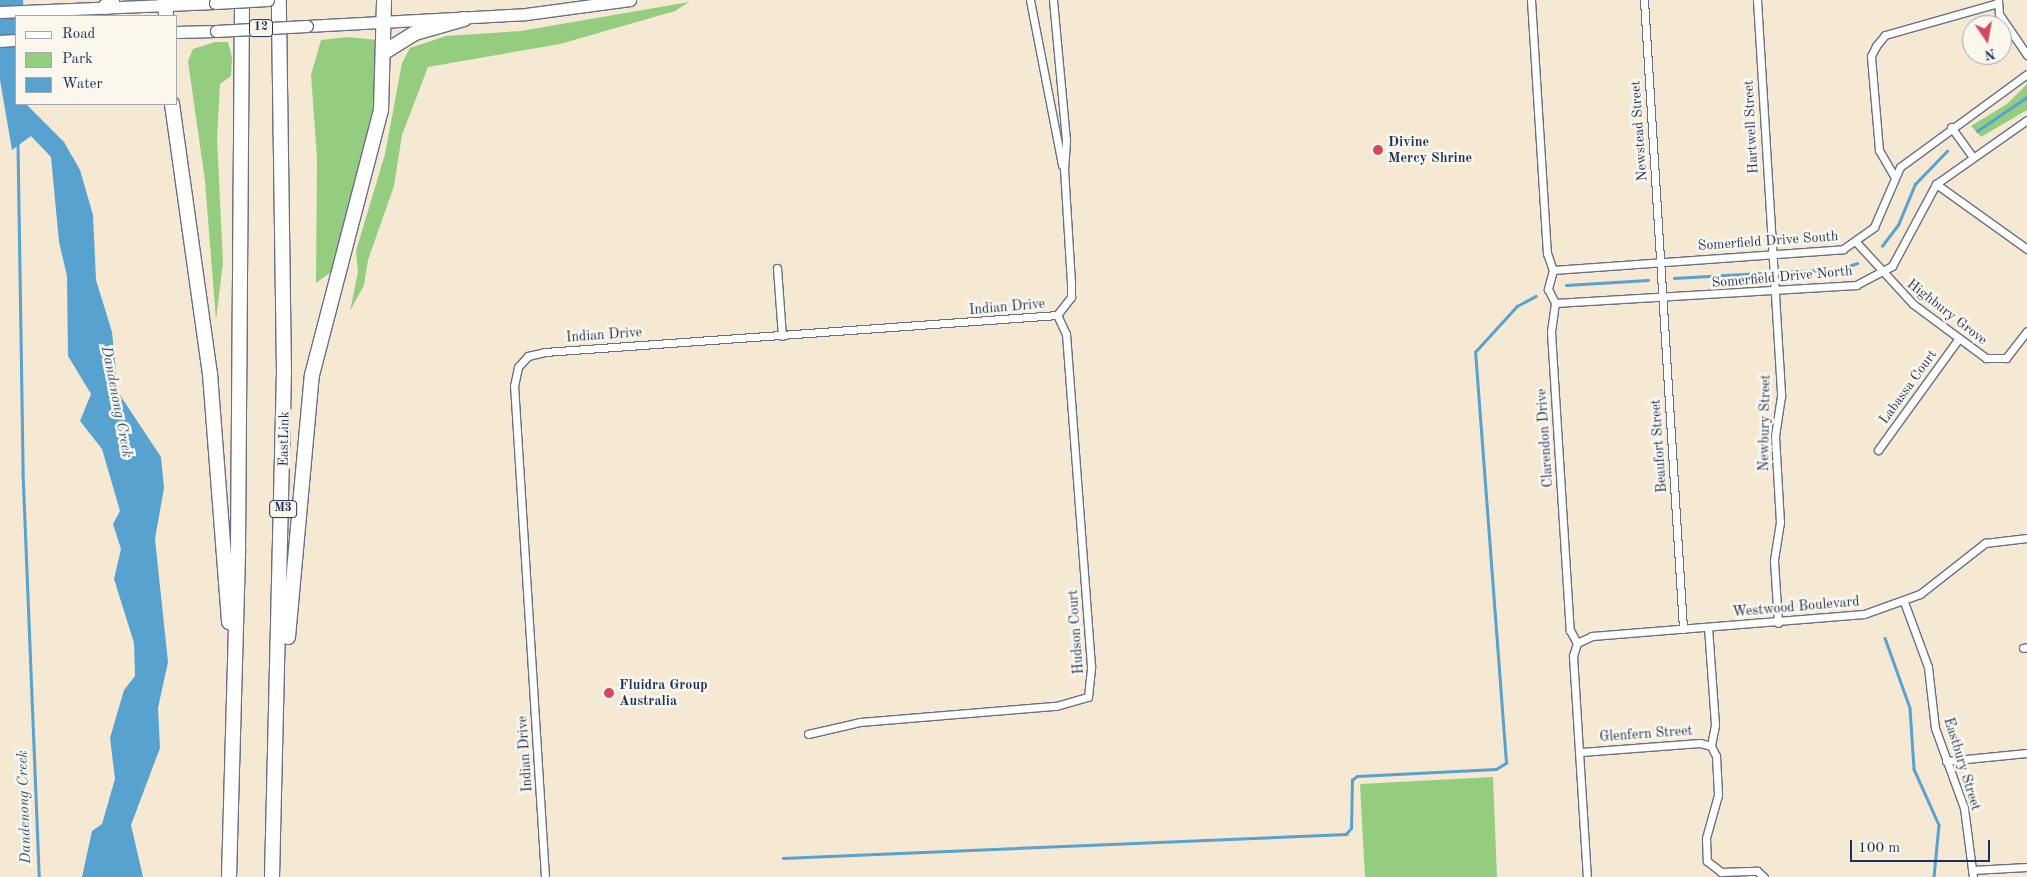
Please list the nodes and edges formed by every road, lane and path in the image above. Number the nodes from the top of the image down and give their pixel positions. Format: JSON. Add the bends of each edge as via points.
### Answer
{"nodes":[{"id":1,"x":242,"y":0,"type":"edge"},
{"id":2,"x":268,"y":0,"type":"edge"},
{"id":3,"x":280,"y":0,"type":"edge"},
{"id":4,"x":384,"y":0,"type":"edge"},
{"id":5,"x":630,"y":0,"type":"edge"},
{"id":6,"x":1030,"y":0,"type":"edge"},
{"id":7,"x":1053,"y":0,"type":"edge"},
{"id":8,"x":1532,"y":0,"type":"edge"},
{"id":9,"x":1644,"y":0,"type":"edge"},
{"id":10,"x":1757,"y":0,"type":"edge"},
{"id":11,"x":1998,"y":2,"type":"edge"},
{"id":12,"x":108,"y":4,"type":"edge"},
{"id":13,"x":165,"y":7,"type":"edge"},
{"id":14,"x":0,"y":12,"type":"edge"},
{"id":15,"x":464,"y":19,"type":"junction"},
{"id":16,"x":385,"y":22,"type":"junction"},
{"id":17,"x":178,"y":32,"type":"edge"},
{"id":18,"x":15,"y":40,"type":"edge"},
{"id":19,"x":0,"y":41,"type":"edge"},
{"id":20,"x":386,"y":51,"type":"junction"},
{"id":21,"x":2027,"y":55,"type":"edge"},
{"id":22,"x":2027,"y":74,"type":"edge"},
{"id":23,"x":168,"y":105,"type":"edge"},
{"id":24,"x":172,"y":105,"type":"edge"},
{"id":25,"x":2027,"y":120,"type":"edge"},
{"id":26,"x":173,"y":125,"type":"junction"},
{"id":27,"x":1951,"y":127,"type":"junction"},
{"id":28,"x":1973,"y":157,"type":"junction"},
{"id":29,"x":1064,"y":170,"type":"junction"},
{"id":30,"x":1894,"y":176,"type":"junction"},
{"id":31,"x":1936,"y":184,"type":"junction"},
{"id":32,"x":1857,"y":243,"type":"junction"},
{"id":33,"x":2027,"y":249,"type":"edge"},
{"id":34,"x":1771,"y":254,"type":"junction"},
{"id":35,"x":1660,"y":260,"type":"junction"},
{"id":36,"x":776,"y":268,"type":"dead end"},
{"id":37,"x":1553,"y":270,"type":"junction"},
{"id":38,"x":1882,"y":274,"type":"junction"},
{"id":39,"x":1773,"y":292,"type":"junction"},
{"id":40,"x":1662,"y":299,"type":"junction"},
{"id":41,"x":1556,"y":303,"type":"junction"},
{"id":42,"x":1057,"y":315,"type":"junction"},
{"id":43,"x":2027,"y":331,"type":"edge"},
{"id":44,"x":782,"y":336,"type":"junction"},
{"id":45,"x":1959,"y":338,"type":"junction"},
{"id":46,"x":1878,"y":450,"type":"dead end"},
{"id":47,"x":2027,"y":538,"type":"edge"},
{"id":48,"x":1904,"y":602,"type":"junction"},
{"id":49,"x":1778,"y":623,"type":"junction"},
{"id":50,"x":1708,"y":628,"type":"junction"},
{"id":51,"x":1683,"y":629,"type":"junction"},
{"id":52,"x":1578,"y":643,"type":"junction"},
{"id":53,"x":236,"y":691,"type":"junction"},
{"id":54,"x":808,"y":734,"type":"dead end"},
{"id":55,"x":1711,"y":746,"type":"junction"},
{"id":56,"x":1581,"y":752,"type":"junction"},
{"id":57,"x":2027,"y":752,"type":"edge"},
{"id":58,"x":1946,"y":761,"type":"junction"},
{"id":59,"x":275,"y":799,"type":"junction"},
{"id":60,"x":2027,"y":867,"type":"edge"},
{"id":61,"x":1972,"y":873,"type":"edge"},
{"id":62,"x":229,"y":877,"type":"edge"},
{"id":63,"x":272,"y":877,"type":"edge"},
{"id":64,"x":545,"y":877,"type":"edge"},
{"id":65,"x":1587,"y":877,"type":"edge"},
{"id":66,"x":1764,"y":877,"type":"edge"}],
"edges":[{"from":1,"to":53,"type":"highway"},
{"from":2,"to":13,"type":"main road","number":"12","bridge":true},
{"from":3,"to":59,"type":"highway","name":"EastLink","number":"M3","via":[[284,372]]},
{"from":4,"to":16,"type":"highway"},
{"from":5,"to":15,"type":"main road","number":"12"},
{"from":6,"to":29,"type":"street","name":"Indian Drive"},
{"from":7,"to":29,"type":"street","name":"Indian Drive","via":[[1066,140]]},
{"from":8,"to":37,"type":"street","name":"Clarendon Drive","via":[[1547,253]]},
{"from":9,"to":35,"type":"street","name":"Newstead Street"},
{"from":10,"to":34,"type":"street","name":"Hartwell Street"},
{"from":11,"to":21,"type":"street","via":[[1999,14]]},
{"from":11,"to":30,"type":"street","via":[[1884,35],[1876,46],[1871,56],[1879,150]]},
{"from":12,"to":13,"type":"main road","number":"12"},
{"from":12,"to":14,"type":"main road","number":"12"},
{"from":15,"to":16,"type":"main road","number":"12"},
{"from":15,"to":20,"type":"highway","via":[[415,33]]},
{"from":16,"to":17,"type":"main road","number":"12","bridge":true},
{"from":16,"to":20,"type":"highway"},
{"from":18,"to":19,"type":"main road"},
{"from":20,"to":59,"type":"highway","via":[[376,134],[326,308],[312,375]]},
{"from":22,"to":27,"type":"street","name":"Somerfield Drive South"},
{"from":23,"to":26,"type":"highway"},
{"from":24,"to":26,"type":"highway"},
{"from":25,"to":28,"type":"street"},
{"from":26,"to":53,"type":"highway","via":[[210,374]]},
{"from":27,"to":28,"type":"street"},
{"from":27,"to":30,"type":"street","name":"Somerfield Drive South","via":[[1921,148]]},
{"from":28,"to":31,"type":"street"},
{"from":29,"to":42,"type":"street","name":"Indian Drive","via":[[1071,297]]},
{"from":30,"to":32,"type":"street","name":"Somerfield Drive South","via":[[1874,227]]},
{"from":31,"to":33,"type":"street"},
{"from":31,"to":38,"type":"street","via":[[1908,242]]},
{"from":32,"to":34,"type":"street","name":"Somerfield Drive South","via":[[1828,251]]},
{"from":32,"to":38,"type":"street","name":"Highbury Grove"},
{"from":34,"to":35,"type":"street","name":"Somerfield Drive South"},
{"from":34,"to":39,"type":"street","name":"Newbury Street"},
{"from":35,"to":37,"type":"street","name":"Somerfield Drive South"},
{"from":35,"to":40,"type":"street","name":"Beaufort Street"},
{"from":36,"to":44,"type":"street"},
{"from":37,"to":41,"type":"street","name":"Clarendon Drive","via":[[1548,288]]},
{"from":38,"to":39,"type":"street","name":"Somerfield Drive North","via":[[1844,287]]},
{"from":38,"to":45,"type":"street","name":"Highbury Grove"},
{"from":39,"to":40,"type":"street","name":"Somerfield Drive North"},
{"from":39,"to":49,"type":"street","name":"Newbury Street","via":[[1781,396],[1775,436],[1780,522],[1774,561]]},
{"from":40,"to":41,"type":"street","name":"Somerfield Drive North"},
{"from":40,"to":51,"type":"street","name":"Beaufort Street"},
{"from":41,"to":52,"type":"street","name":"Clarendon Drive","via":[[1551,332],[1570,630]]},
{"from":42,"to":44,"type":"street","name":"Indian Drive"},
{"from":42,"to":54,"type":"street","name":"Hudson Court","via":[[1066,334],[1091,666],[1088,697],[1056,706],[860,722]]},
{"from":43,"to":45,"type":"street","name":"Highbury Grove","via":[[1999,362],[1986,358]]},
{"from":44,"to":64,"type":"street","name":"Indian Drive","via":[[545,352],[528,356],[518,367],[514,391]]},
{"from":45,"to":46,"type":"street","name":"Labassa Court"},
{"from":47,"to":48,"type":"street","name":"Westwood Boulevard","via":[[1980,546],[1941,581]]},
{"from":48,"to":49,"type":"street","name":"Westwood Boulevard","via":[[1864,614]]},
{"from":48,"to":58,"type":"street","name":"Eastbury Street","via":[[1928,666],[1935,728]]},
{"from":49,"to":50,"type":"street","name":"Westwood Boulevard"},
{"from":50,"to":51,"type":"street","name":"Westwood Boulevard"},
{"from":50,"to":55,"type":"street","via":[[1715,725]]},
{"from":51,"to":52,"type":"street","name":"Westwood Boulevard","via":[[1592,636]]},
{"from":52,"to":56,"type":"street","via":[[1573,656]]},
{"from":53,"to":62,"type":"highway"},
{"from":55,"to":56,"type":"street","name":"Glenfern Street","via":[[1700,743]]},
{"from":55,"to":66,"type":"street","name":"Glenfern Street","via":[[1718,795],[1706,838],[1707,861],[1721,872],[1757,871]]},
{"from":56,"to":65,"type":"street"},
{"from":57,"to":58,"type":"street"},
{"from":58,"to":61,"type":"street","name":"Eastbury Street","via":[[1964,808]]},
{"from":59,"to":63,"type":"highway","name":"EastLink","number":"M3"},
{"from":60,"to":61,"type":"street"}]}
